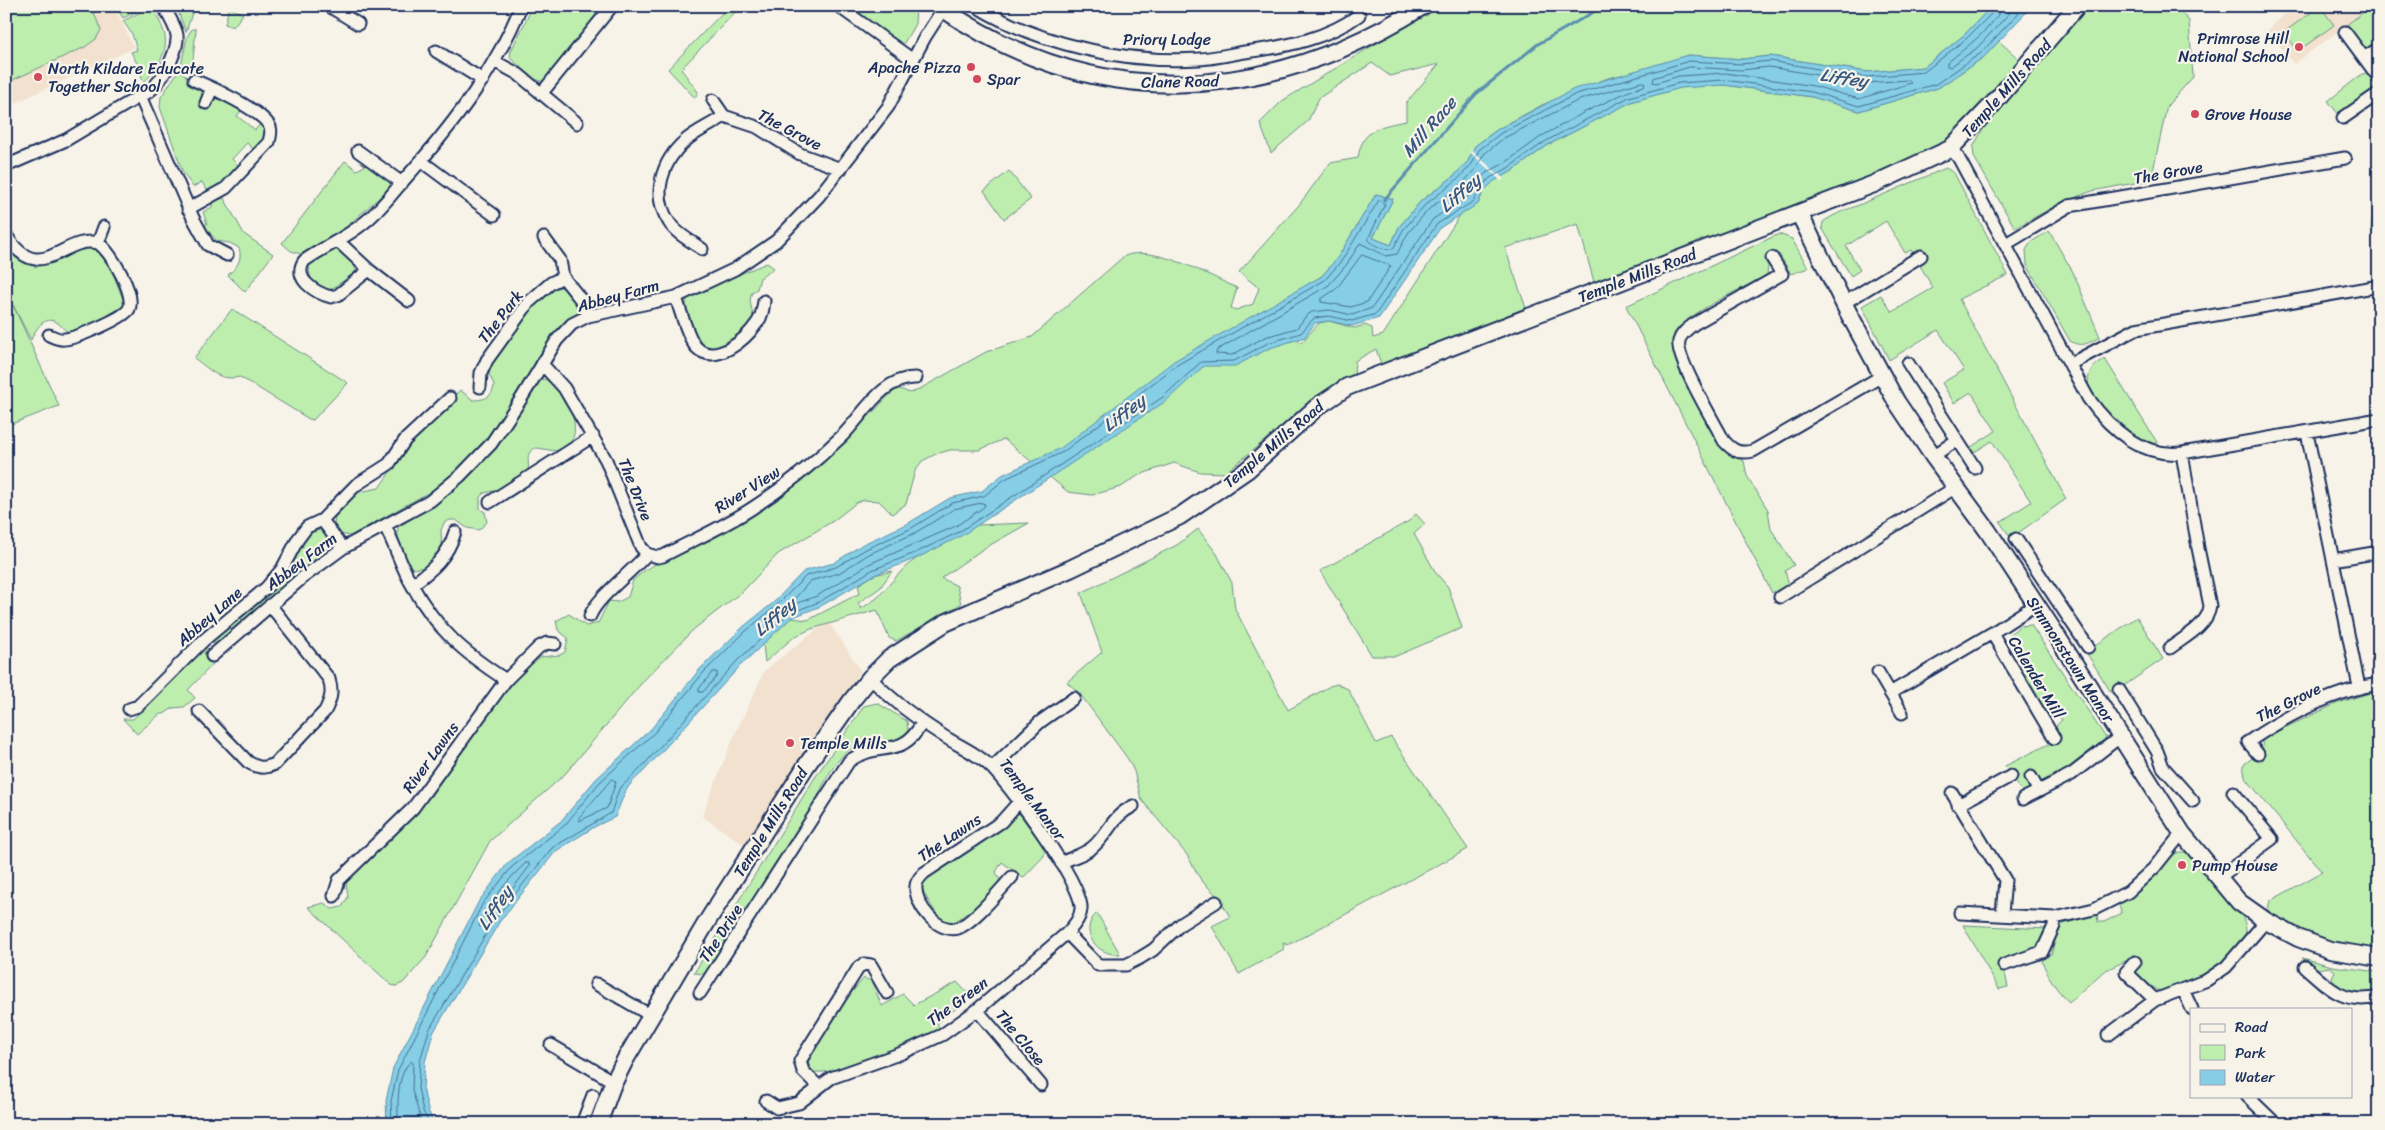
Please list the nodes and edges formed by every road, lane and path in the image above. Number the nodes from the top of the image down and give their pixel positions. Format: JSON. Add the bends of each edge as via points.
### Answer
{"nodes":[{"id":1,"x":164,"y":6,"type":"edge"},
{"id":2,"x":329,"y":6,"type":"edge"},
{"id":3,"x":521,"y":6,"type":"edge"},
{"id":4,"x":612,"y":6,"type":"edge"},
{"id":5,"x":838,"y":6,"type":"edge"},
{"id":6,"x":976,"y":6,"type":"edge"},
{"id":7,"x":1423,"y":6,"type":"edge"},
{"id":8,"x":2077,"y":6,"type":"edge"},
{"id":9,"x":941,"y":8,"type":"edge"},
{"id":10,"x":1359,"y":15,"type":"dead end"},
{"id":11,"x":358,"y":24,"type":"dead end"},
{"id":12,"x":2345,"y":32,"type":"dead end"},
{"id":13,"x":2379,"y":48,"type":"edge"},
{"id":14,"x":436,"y":51,"type":"dead end"},
{"id":15,"x":2364,"y":58,"type":"junction"},
{"id":16,"x":913,"y":60,"type":"junction"},
{"id":17,"x":494,"y":61,"type":"junction"},
{"id":18,"x":2379,"y":78,"type":"edge"},
{"id":19,"x":194,"y":80,"type":"dead end"},
{"id":20,"x":483,"y":80,"type":"junction"},
{"id":21,"x":212,"y":88,"type":"junction"},
{"id":22,"x":2379,"y":93,"type":"edge"},
{"id":23,"x":541,"y":94,"type":"junction"},
{"id":24,"x":140,"y":96,"type":"junction"},
{"id":25,"x":713,"y":100,"type":"dead end"},
{"id":26,"x":206,"y":103,"type":"dead end"},
{"id":27,"x":724,"y":116,"type":"junction"},
{"id":28,"x":2343,"y":118,"type":"dead end"},
{"id":29,"x":577,"y":123,"type":"dead end"},
{"id":30,"x":1950,"y":148,"type":"junction"},
{"id":31,"x":358,"y":151,"type":"dead end"},
{"id":32,"x":2345,"y":158,"type":"dead end"},
{"id":33,"x":421,"y":161,"type":"junction"},
{"id":34,"x":6,"y":166,"type":"edge"},
{"id":35,"x":841,"y":169,"type":"junction"},
{"id":36,"x":402,"y":183,"type":"junction"},
{"id":37,"x":188,"y":209,"type":"junction"},
{"id":38,"x":1799,"y":213,"type":"junction"},
{"id":39,"x":494,"y":215,"type":"dead end"},
{"id":40,"x":104,"y":227,"type":"dead end"},
{"id":41,"x":6,"y":235,"type":"edge"},
{"id":42,"x":544,"y":238,"type":"dead end"},
{"id":43,"x":339,"y":242,"type":"junction"},
{"id":44,"x":98,"y":243,"type":"junction"},
{"id":45,"x":2006,"y":244,"type":"junction"},
{"id":46,"x":702,"y":249,"type":"dead end"},
{"id":47,"x":227,"y":255,"type":"dead end"},
{"id":48,"x":1921,"y":256,"type":"dead end"},
{"id":49,"x":1772,"y":258,"type":"dead end"},
{"id":50,"x":369,"y":270,"type":"junction"},
{"id":51,"x":563,"y":277,"type":"junction"},
{"id":52,"x":2379,"y":286,"type":"edge"},
{"id":53,"x":676,"y":297,"type":"junction"},
{"id":54,"x":409,"y":301,"type":"dead end"},
{"id":55,"x":764,"y":302,"type":"dead end"},
{"id":56,"x":1844,"y":304,"type":"junction"},
{"id":57,"x":588,"y":316,"type":"junction"},
{"id":58,"x":49,"y":335,"type":"dead end"},
{"id":59,"x":1908,"y":363,"type":"dead end"},
{"id":60,"x":542,"y":364,"type":"junction"},
{"id":61,"x":2070,"y":364,"type":"junction"},
{"id":62,"x":1882,"y":376,"type":"junction"},
{"id":63,"x":916,"y":378,"type":"dead end"},
{"id":64,"x":480,"y":387,"type":"dead end"},
{"id":65,"x":450,"y":398,"type":"dead end"},
{"id":66,"x":2379,"y":419,"type":"edge"},
{"id":67,"x":2307,"y":433,"type":"junction"},
{"id":68,"x":593,"y":436,"type":"junction"},
{"id":69,"x":1957,"y":440,"type":"junction"},
{"id":70,"x":2182,"y":453,"type":"junction"},
{"id":71,"x":1933,"y":456,"type":"junction"},
{"id":72,"x":1975,"y":468,"type":"dead end"},
{"id":73,"x":1956,"y":487,"type":"junction"},
{"id":74,"x":490,"y":502,"type":"dead end"},
{"id":75,"x":322,"y":520,"type":"junction"},
{"id":76,"x":385,"y":526,"type":"junction"},
{"id":77,"x":455,"y":532,"type":"dead end"},
{"id":78,"x":2016,"y":539,"type":"dead end"},
{"id":79,"x":343,"y":548,"type":"junction"},
{"id":80,"x":2379,"y":552,"type":"edge"},
{"id":81,"x":647,"y":554,"type":"junction"},
{"id":82,"x":2333,"y":560,"type":"junction"},
{"id":83,"x":412,"y":585,"type":"junction"},
{"id":84,"x":1780,"y":597,"type":"dead end"},
{"id":85,"x":270,"y":605,"type":"junction"},
{"id":86,"x":2035,"y":605,"type":"junction"},
{"id":87,"x":590,"y":616,"type":"dead end"},
{"id":88,"x":2067,"y":616,"type":"junction"},
{"id":89,"x":2051,"y":627,"type":"junction"},
{"id":90,"x":1992,"y":633,"type":"junction"},
{"id":91,"x":555,"y":644,"type":"dead end"},
{"id":92,"x":2088,"y":647,"type":"dead end"},
{"id":93,"x":2170,"y":648,"type":"dead end"},
{"id":94,"x":212,"y":656,"type":"dead end"},
{"id":95,"x":1878,"y":672,"type":"dead end"},
{"id":96,"x":870,"y":678,"type":"junction"},
{"id":97,"x":506,"y":680,"type":"junction"},
{"id":98,"x":2379,"y":684,"type":"edge"},
{"id":99,"x":2359,"y":687,"type":"junction"},
{"id":100,"x":2119,"y":690,"type":"dead end"},
{"id":101,"x":1890,"y":692,"type":"junction"},
{"id":102,"x":1074,"y":698,"type":"dead end"},
{"id":103,"x":129,"y":709,"type":"dead end"},
{"id":104,"x":200,"y":710,"type":"dead end"},
{"id":105,"x":1902,"y":713,"type":"dead end"},
{"id":106,"x":922,"y":722,"type":"junction"},
{"id":107,"x":2121,"y":736,"type":"junction"},
{"id":108,"x":2054,"y":738,"type":"dead end"},
{"id":109,"x":2258,"y":754,"type":"dead end"},
{"id":110,"x":2164,"y":767,"type":"junction"},
{"id":111,"x":992,"y":768,"type":"junction"},
{"id":112,"x":2011,"y":776,"type":"dead end"},
{"id":113,"x":2031,"y":777,"type":"dead end"},
{"id":114,"x":2146,"y":777,"type":"junction"},
{"id":115,"x":2038,"y":790,"type":"junction"},
{"id":116,"x":2233,"y":792,"type":"dead end"},
{"id":117,"x":1952,"y":793,"type":"dead end"},
{"id":118,"x":2023,"y":799,"type":"dead end"},
{"id":119,"x":2193,"y":801,"type":"dead end"},
{"id":120,"x":1018,"y":803,"type":"junction"},
{"id":121,"x":1958,"y":805,"type":"junction"},
{"id":122,"x":1133,"y":806,"type":"dead end"},
{"id":123,"x":2182,"y":833,"type":"junction"},
{"id":124,"x":1061,"y":863,"type":"junction"},
{"id":125,"x":1012,"y":877,"type":"dead end"},
{"id":126,"x":2218,"y":878,"type":"junction"},
{"id":127,"x":334,"y":896,"type":"dead end"},
{"id":128,"x":1216,"y":902,"type":"dead end"},
{"id":129,"x":1960,"y":913,"type":"dead end"},
{"id":130,"x":2002,"y":914,"type":"junction"},
{"id":131,"x":2055,"y":918,"type":"junction"},
{"id":132,"x":2266,"y":921,"type":"junction"},
{"id":133,"x":1070,"y":931,"type":"junction"},
{"id":134,"x":2379,"y":958,"type":"edge"},
{"id":135,"x":2135,"y":962,"type":"dead end"},
{"id":136,"x":2004,"y":965,"type":"dead end"},
{"id":137,"x":2305,"y":967,"type":"dead end"},
{"id":138,"x":596,"y":984,"type":"dead end"},
{"id":139,"x":2183,"y":990,"type":"junction"},
{"id":140,"x":700,"y":993,"type":"dead end"},
{"id":141,"x":887,"y":993,"type":"dead end"},
{"id":142,"x":2379,"y":997,"type":"edge"},
{"id":143,"x":2155,"y":1000,"type":"junction"},
{"id":144,"x":2192,"y":1008,"type":"edge"},
{"id":145,"x":977,"y":1010,"type":"junction"},
{"id":146,"x":650,"y":1015,"type":"junction"},
{"id":147,"x":2108,"y":1035,"type":"dead end"},
{"id":148,"x":551,"y":1045,"type":"dead end"},
{"id":149,"x":614,"y":1082,"type":"junction"},
{"id":150,"x":1040,"y":1085,"type":"dead end"},
{"id":151,"x":819,"y":1088,"type":"junction"},
{"id":152,"x":593,"y":1095,"type":"dead end"},
{"id":153,"x":2252,"y":1098,"type":"edge"},
{"id":154,"x":766,"y":1101,"type":"dead end"},
{"id":155,"x":582,"y":1124,"type":"edge"},
{"id":156,"x":598,"y":1124,"type":"edge"},
{"id":157,"x":2276,"y":1124,"type":"edge"}],
"edges":[{"from":1,"to":24,"type":"street","via":[[176,30],[176,48],[167,68],[147,94]]},
{"from":2,"to":11,"type":"street"},
{"from":3,"to":17,"type":"street"},
{"from":4,"to":23,"type":"street"},
{"from":5,"to":16,"type":"street"},
{"from":6,"to":10,"type":"street","name":"Priory Lodge","via":[[1049,38],[1104,53],[1199,59],[1294,44],[1339,28]]},
{"from":7,"to":9,"type":"street","name":"Clane Road","via":[[1365,40],[1296,66],[1239,78],[1172,83],[1108,79],[1065,70],[1005,46]]},
{"from":8,"to":30,"type":"street","name":"Temple Mills Road","via":[[1993,104]]},
{"from":9,"to":16,"type":"street","name":"Abbey Farm"},
{"from":12,"to":15,"type":"street"},
{"from":13,"to":15,"type":"street"},
{"from":14,"to":20,"type":"street"},
{"from":15,"to":18,"type":"street"},
{"from":16,"to":35,"type":"street","name":"Abbey Farm","via":[[888,107]]},
{"from":17,"to":20,"type":"street"},
{"from":17,"to":23,"type":"street","via":[[518,74]]},
{"from":19,"to":21,"type":"street"},
{"from":20,"to":33,"type":"street"},
{"from":21,"to":26,"type":"street"},
{"from":21,"to":37,"type":"street","via":[[242,104],[270,125],[272,132],[269,142],[226,188]]},
{"from":22,"to":28,"type":"street"},
{"from":23,"to":29,"type":"street"},
{"from":24,"to":34,"type":"street","via":[[66,140]]},
{"from":24,"to":37,"type":"street"},
{"from":25,"to":27,"type":"street"},
{"from":27,"to":35,"type":"street","name":"The Grove","via":[[757,127],[800,154]]},
{"from":27,"to":46,"type":"street","via":[[685,141],[669,159],[660,190],[662,207],[669,223]]},
{"from":30,"to":38,"type":"street","name":"Temple Mills Road","via":[[1912,168]]},
{"from":30,"to":45,"type":"street"},
{"from":31,"to":36,"type":"street"},
{"from":32,"to":45,"type":"street","name":"The Grove","via":[[2075,205]]},
{"from":33,"to":36,"type":"street"},
{"from":33,"to":39,"type":"street"},
{"from":35,"to":53,"type":"street","name":"Abbey Farm","via":[[776,241],[735,269]]},
{"from":36,"to":43,"type":"street","via":[[367,221]]},
{"from":37,"to":47,"type":"street","via":[[208,245]]},
{"from":38,"to":56,"type":"street","name":"Simmonstown Manor"},
{"from":38,"to":96,"type":"street","name":"Temple Mills Road","via":[[1347,387],[1317,407],[1247,470],[1180,516],[1094,558],[945,623],[889,659]]},
{"from":40,"to":44,"type":"street"},
{"from":41,"to":44,"type":"street","via":[[20,252],[35,259],[53,257],[84,242]]},
{"from":42,"to":51,"type":"street","via":[[560,260]]},
{"from":43,"to":50,"type":"street"},
{"from":43,"to":50,"type":"street","via":[[304,261],[301,270],[303,280],[331,297]]},
{"from":44,"to":58,"type":"street","via":[[110,255],[130,296],[128,310],[74,337],[62,340]]},
{"from":45,"to":61,"type":"street"},
{"from":48,"to":56,"type":"street"},
{"from":49,"to":62,"type":"street","via":[[1782,274],[1694,324],[1679,341],[1681,358],[1731,449],[1753,451]]},
{"from":50,"to":54,"type":"street"},
{"from":51,"to":57,"type":"street","via":[[582,301]]},
{"from":51,"to":64,"type":"street","name":"The Park","via":[[529,302],[487,360],[481,373]]},
{"from":52,"to":61,"type":"street","via":[[2136,329]]},
{"from":53,"to":55,"type":"street","via":[[695,346],[709,354],[719,354],[748,334],[762,315]]},
{"from":53,"to":57,"type":"street","name":"Abbey Farm"},
{"from":56,"to":62,"type":"street","name":"Simmonstown Manor"},
{"from":57,"to":60,"type":"street","name":"Abbey Farm","via":[[572,324],[562,334]]},
{"from":59,"to":69,"type":"street"},
{"from":60,"to":68,"type":"street","name":"The Drive","via":[[564,388]]},
{"from":60,"to":76,"type":"street","name":"Abbey Farm","via":[[491,444],[460,476],[430,501]]},
{"from":61,"to":70,"type":"street","via":[[2101,416],[2120,433],[2151,451],[2166,455]]},
{"from":62,"to":71,"type":"street","name":"Simmonstown Manor"},
{"from":63,"to":81,"type":"street","name":"River View","via":[[895,381],[884,389],[826,452],[752,508],[663,556]]},
{"from":65,"to":75,"type":"street","name":"Abbey Lane","via":[[405,440],[385,467],[356,486]]},
{"from":66,"to":67,"type":"street"},
{"from":67,"to":70,"type":"street"},
{"from":67,"to":82,"type":"street"},
{"from":68,"to":74,"type":"street"},
{"from":68,"to":81,"type":"street","name":"The Drive","via":[[641,547]]},
{"from":69,"to":71,"type":"street"},
{"from":69,"to":72,"type":"street"},
{"from":70,"to":93,"type":"street","via":[[2210,606],[2205,621]]},
{"from":71,"to":73,"type":"street","name":"Simmonstown Manor"},
{"from":73,"to":84,"type":"street"},
{"from":73,"to":86,"type":"street","name":"Simmonstown Manor"},
{"from":75,"to":79,"type":"street"},
{"from":75,"to":103,"type":"street","name":"Abbey Lane","via":[[302,533],[282,569],[266,588],[204,640],[138,706]]},
{"from":76,"to":79,"type":"street","name":"Abbey Farm"},
{"from":76,"to":83,"type":"street"},
{"from":77,"to":83,"type":"street","via":[[449,550],[431,571]]},
{"from":78,"to":88,"type":"street"},
{"from":79,"to":85,"type":"street","name":"Abbey Farm"},
{"from":80,"to":82,"type":"street"},
{"from":81,"to":87,"type":"street","via":[[634,571],[598,602]]},
{"from":82,"to":99,"type":"street"},
{"from":83,"to":97,"type":"street","via":[[444,632],[472,659]]},
{"from":85,"to":94,"type":"street","name":"Abbey Farm"},
{"from":85,"to":104,"type":"street","via":[[329,679],[331,700],[325,711],[275,764],[265,768],[248,762]]},
{"from":86,"to":89,"type":"street","name":"Simmonstown Manor"},
{"from":86,"to":90,"type":"street","name":"Calender Mill"},
{"from":88,"to":89,"type":"street"},
{"from":88,"to":92,"type":"street"},
{"from":89,"to":107,"type":"street","name":"Simmonstown Manor"},
{"from":90,"to":101,"type":"street","name":"Calender Mill"},
{"from":90,"to":108,"type":"street","name":"Calender Mill"},
{"from":91,"to":97,"type":"street","name":"River Lawns","via":[[546,643],[538,647]]},
{"from":95,"to":101,"type":"street"},
{"from":96,"to":106,"type":"street","name":"Temple Manor"},
{"from":96,"to":146,"type":"street","name":"Temple Mills Road","via":[[806,766]]},
{"from":97,"to":127,"type":"street","name":"River Lawns","via":[[413,808],[339,880]]},
{"from":98,"to":99,"type":"street","name":"The Grove"},
{"from":99,"to":109,"type":"street","name":"The Grove","via":[[2305,710],[2248,742]]},
{"from":100,"to":110,"type":"street"},
{"from":101,"to":105,"type":"street"},
{"from":102,"to":111,"type":"street","via":[[1040,722]]},
{"from":106,"to":111,"type":"street","name":"Temple Manor"},
{"from":106,"to":140,"type":"street","name":"The Drive","via":[[915,736],[905,745],[859,755],[849,761]]},
{"from":107,"to":114,"type":"street","name":"Simmonstown Manor"},
{"from":107,"to":115,"type":"street","via":[[2072,774]]},
{"from":110,"to":114,"type":"street"},
{"from":110,"to":119,"type":"street"},
{"from":111,"to":120,"type":"street","name":"Temple Manor"},
{"from":112,"to":121,"type":"street"},
{"from":113,"to":115,"type":"street"},
{"from":114,"to":123,"type":"street","name":"Simmonstown Manor"},
{"from":115,"to":118,"type":"street"},
{"from":116,"to":126,"type":"street","via":[[2272,839]]},
{"from":117,"to":121,"type":"street"},
{"from":120,"to":124,"type":"street","name":"Temple Manor"},
{"from":120,"to":125,"type":"street","name":"The Lawns","via":[[1001,822],[924,872],[916,890],[934,922],[948,929],[959,928]]},
{"from":121,"to":130,"type":"street","via":[[2005,880]]},
{"from":122,"to":124,"type":"street","via":[[1120,813],[1088,851]]},
{"from":123,"to":126,"type":"street","name":"Simmonstown Manor"},
{"from":123,"to":131,"type":"street","via":[[2154,868],[2128,892],[2094,909]]},
{"from":124,"to":133,"type":"street","name":"Temple Manor","via":[[1082,908]]},
{"from":126,"to":132,"type":"street","name":"Simmonstown Manor","via":[[2239,902]]},
{"from":128,"to":133,"type":"street","via":[[1181,924],[1153,950],[1126,965],[1098,965]]},
{"from":129,"to":130,"type":"street"},
{"from":130,"to":131,"type":"street"},
{"from":131,"to":136,"type":"street","via":[[2042,952]]},
{"from":132,"to":134,"type":"street","name":"Simmonstown Manor","via":[[2330,950]]},
{"from":132,"to":139,"type":"street","via":[[2234,960],[2207,980]]},
{"from":133,"to":145,"type":"street","name":"The Green"},
{"from":135,"to":143,"type":"street","via":[[2126,972]]},
{"from":137,"to":142,"type":"street","via":[[2332,991],[2349,998]]},
{"from":138,"to":146,"type":"street"},
{"from":139,"to":143,"type":"street"},
{"from":139,"to":144,"type":"street"},
{"from":141,"to":151,"type":"street","via":[[871,965],[859,967],[800,1061],[803,1072]]},
{"from":143,"to":147,"type":"street"},
{"from":145,"to":150,"type":"street","name":"The Close"},
{"from":145,"to":151,"type":"street","name":"The Green","via":[[942,1035],[831,1078]]},
{"from":146,"to":149,"type":"street","name":"Temple Mills Road"},
{"from":148,"to":149,"type":"street"},
{"from":149,"to":156,"type":"street","name":"Temple Mills Road"},
{"from":151,"to":154,"type":"street","name":"The Green","via":[[799,1103],[777,1108]]},
{"from":152,"to":155,"type":"street"},
{"from":153,"to":157,"type":"street"}]}
